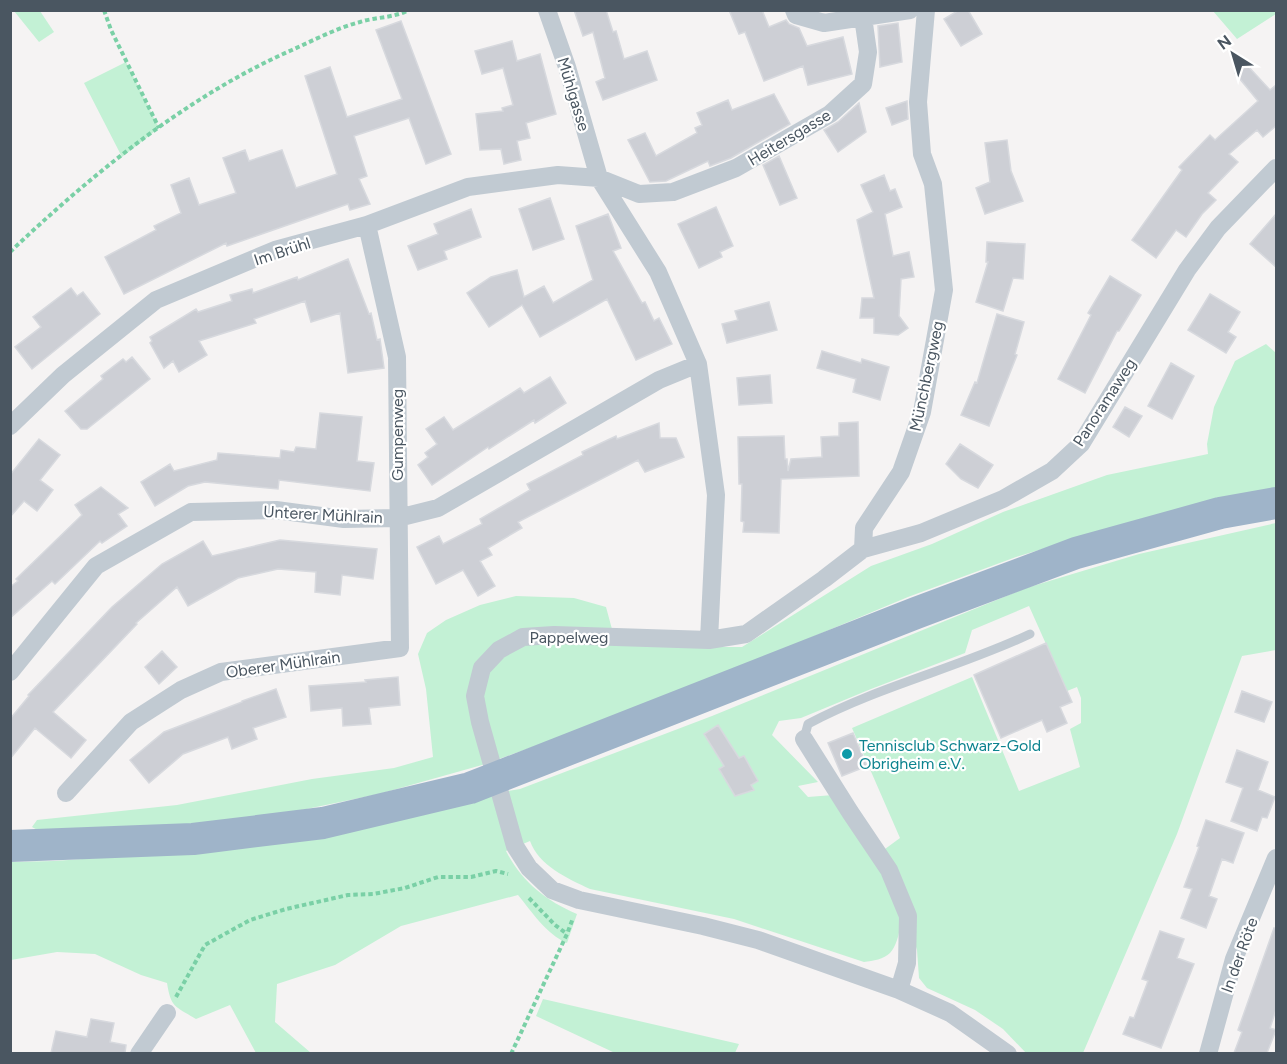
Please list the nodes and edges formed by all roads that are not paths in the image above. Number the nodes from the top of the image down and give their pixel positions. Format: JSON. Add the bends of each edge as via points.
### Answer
{"nodes":[{"id":1,"x":547,"y":10,"type":"edge"},
{"id":2,"x":794,"y":10,"type":"edge"},
{"id":3,"x":910,"y":10,"type":"edge"},
{"id":4,"x":926,"y":10,"type":"edge"},
{"id":5,"x":863,"y":17,"type":"junction"},
{"id":6,"x":1276,"y":168,"type":"edge"},
{"id":7,"x":598,"y":178,"type":"junction"},
{"id":8,"x":367,"y":225,"type":"junction"},
{"id":9,"x":698,"y":364,"type":"junction"},
{"id":10,"x":10,"y":426,"type":"edge"},
{"id":11,"x":1276,"y":503,"type":"edge"},
{"id":12,"x":398,"y":518,"type":"junction"},
{"id":13,"x":863,"y":549,"type":"junction"},
{"id":14,"x":1030,"y":633,"type":"dead end"},
{"id":15,"x":709,"y":640,"type":"junction"},
{"id":16,"x":400,"y":648,"type":"joint"},
{"id":17,"x":10,"y":672,"type":"edge"},
{"id":18,"x":804,"y":739,"type":"joint"},
{"id":19,"x":66,"y":793,"type":"dead end"},
{"id":20,"x":10,"y":846,"type":"edge"},
{"id":21,"x":1276,"y":858,"type":"edge"},
{"id":22,"x":900,"y":990,"type":"junction"},
{"id":23,"x":167,"y":1013,"type":"road end"},
{"id":24,"x":139,"y":1053,"type":"edge"},
{"id":25,"x":1008,"y":1053,"type":"edge"},
{"id":26,"x":1208,"y":1053,"type":"edge"}],
"edges":[{"from":1,"to":7,"type":"street","name":"Mühlgasse"},
{"from":2,"to":5,"type":"street","via":[[796,15],[824,23]]},
{"from":3,"to":5,"type":"street"},
{"from":4,"to":13,"type":"street","name":"Münchbergweg","via":[[918,102],[922,154],[933,184],[944,290],[922,412],[901,472],[864,528]]},
{"from":5,"to":7,"type":"street","name":"Heitersgasse","via":[[868,52],[863,84],[821,120],[736,168],[673,192],[639,194]]},
{"from":6,"to":13,"type":"street","name":"Panoramaweg","via":[[1218,228],[1187,270],[1081,444],[1052,471],[1003,499],[921,533]]},
{"from":7,"to":8,"type":"street","name":"Im Brühl","via":[[558,175],[468,187]]},
{"from":7,"to":9,"type":"street","via":[[658,272]]},
{"from":8,"to":10,"type":"street","name":"Im Brühl","via":[[275,250],[156,300],[63,375]]},
{"from":8,"to":12,"type":"street","name":"Gumpenweg","via":[[397,357]]},
{"from":9,"to":12,"type":"street","name":"Unterer Mühlrain","via":[[659,380],[438,508]]},
{"from":9,"to":15,"type":"street","via":[[716,495]]},
{"from":11,"to":20,"type":"highway","via":[[1220,513],[1076,553],[470,788],[323,823],[193,839]]},
{"from":12,"to":16,"type":"street","name":"Gumpenweg"},
{"from":12,"to":17,"type":"street","name":"Unterer Mühlrain","via":[[344,519],[276,510],[191,512],[96,566]]},
{"from":13,"to":15,"type":"street","via":[[746,634]]},
{"from":14,"to":18,"type":"lane","via":[[828,714],[808,724]]},
{"from":15,"to":22,"type":"street","name":"Pappelweg","via":[[523,637],[499,650],[482,668],[475,696],[515,846],[529,868],[552,891],[758,940]]},
{"from":16,"to":19,"type":"street","name":"Oberer Mühlrain","via":[[220,672],[181,690],[131,722]]},
{"from":18,"to":22,"type":"street","via":[[889,870],[908,916],[907,963]]},
{"from":21,"to":26,"type":"street","name":"In der Röte","via":[[1234,958]]},
{"from":22,"to":25,"type":"street","name":"Pappelweg","via":[[950,1013]]},
{"from":23,"to":24,"type":"street"}]}
